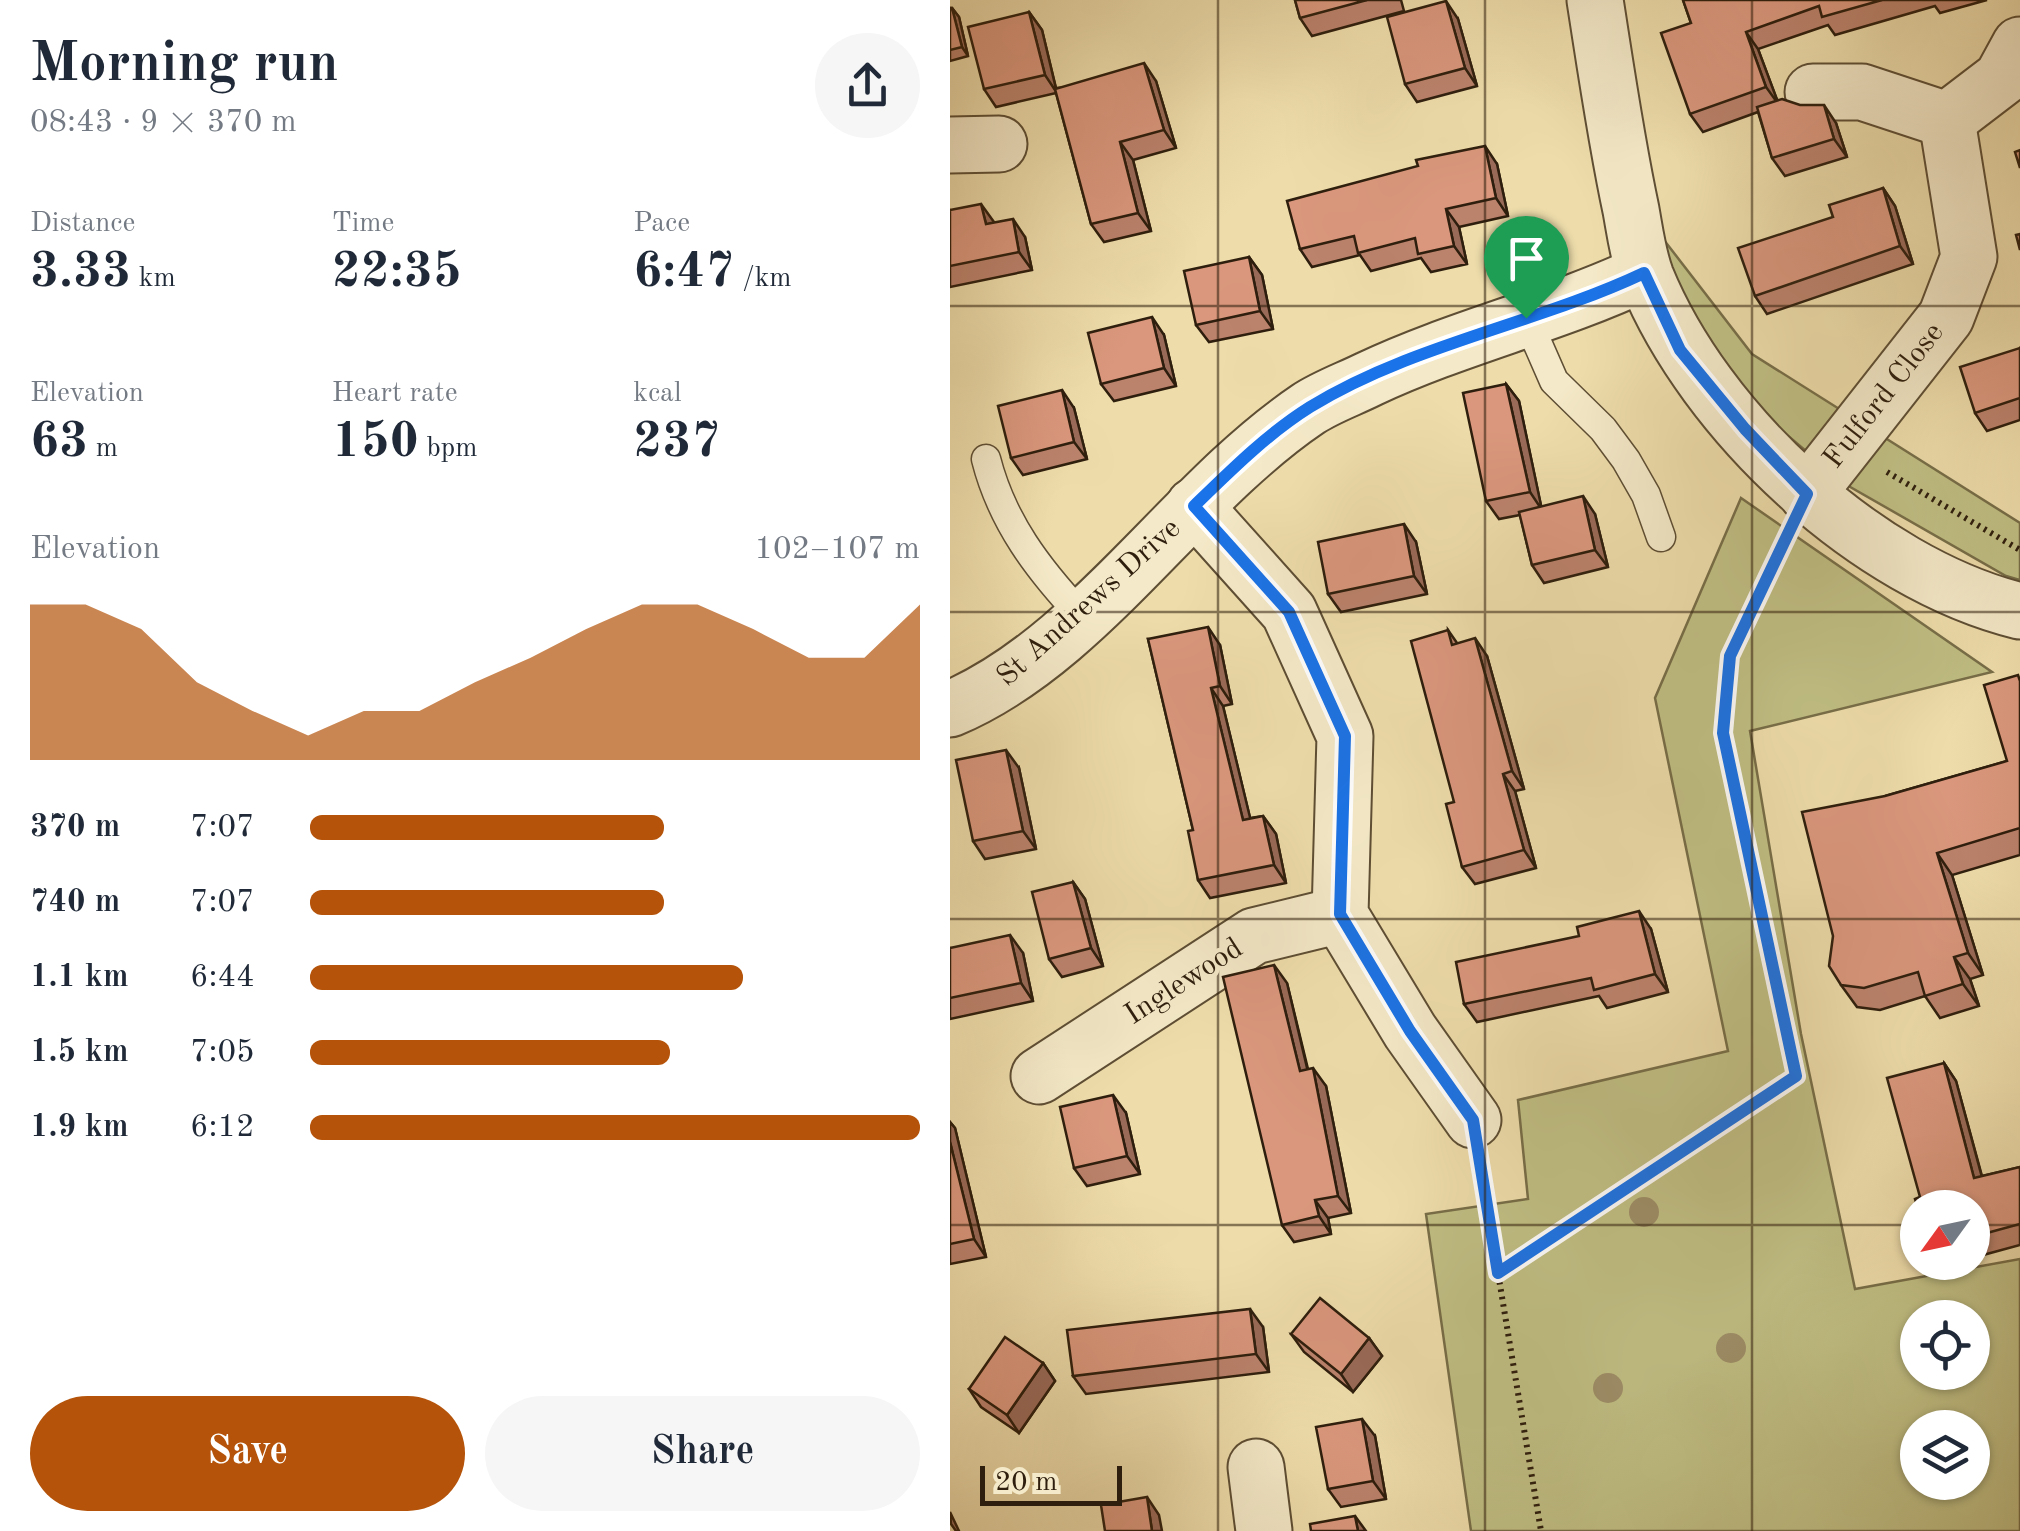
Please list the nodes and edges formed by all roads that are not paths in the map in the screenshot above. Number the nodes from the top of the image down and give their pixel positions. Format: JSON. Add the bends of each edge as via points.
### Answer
{"nodes":[{"id":1,"x":1594,"y":0,"type":"edge"},
{"id":2,"x":2020,"y":45,"type":"edge"},
{"id":3,"x":1813,"y":92,"type":"dead end"},
{"id":4,"x":1947,"y":120,"type":"junction"},
{"id":5,"x":1644,"y":273,"type":"junction"},
{"id":6,"x":1526,"y":318,"type":"junction"},
{"id":7,"x":986,"y":459,"type":"dead end"},
{"id":8,"x":1807,"y":494,"type":"junction"},
{"id":9,"x":1194,"y":506,"type":"junction"},
{"id":10,"x":1661,"y":537,"type":"dead end"},
{"id":11,"x":2020,"y":611,"type":"edge"},
{"id":12,"x":1082,"y":616,"type":"junction"},
{"id":13,"x":950,"y":709,"type":"edge"},
{"id":14,"x":1340,"y":914,"type":"junction"},
{"id":15,"x":1040,"y":1076,"type":"dead end"},
{"id":16,"x":1473,"y":1120,"type":"road end"},
{"id":17,"x":1256,"y":1467,"type":"dead end"},
{"id":18,"x":1264,"y":1531,"type":"edge"}],
"edges":[{"from":1,"to":5,"type":"street"},
{"from":2,"to":4,"type":"street","via":[[2002,78]]},
{"from":3,"to":4,"type":"street","via":[[1862,92]]},
{"from":4,"to":8,"type":"street","name":"Fulford Close","via":[[1969,257],[1946,317]]},
{"from":5,"to":6,"type":"street","name":"St Andrews Drive"},
{"from":5,"to":8,"type":"street","via":[[1680,350]]},
{"from":6,"to":9,"type":"street","name":"St Andrews Drive","via":[[1427,352],[1311,407]]},
{"from":6,"to":10,"type":"lane","via":[[1554,381],[1626,460]]},
{"from":7,"to":12,"type":"lane","via":[[995,496],[1038,570]]},
{"from":8,"to":11,"type":"street","via":[[1909,568]]},
{"from":9,"to":12,"type":"street","name":"St Andrews Drive"},
{"from":9,"to":14,"type":"street","via":[[1289,612],[1345,736]]},
{"from":12,"to":13,"type":"street","name":"St Andrews Drive","via":[[993,691]]},
{"from":14,"to":15,"type":"street","name":"Inglewood","via":[[1254,936]]},
{"from":14,"to":16,"type":"street"},
{"from":17,"to":18,"type":"street"}]}
